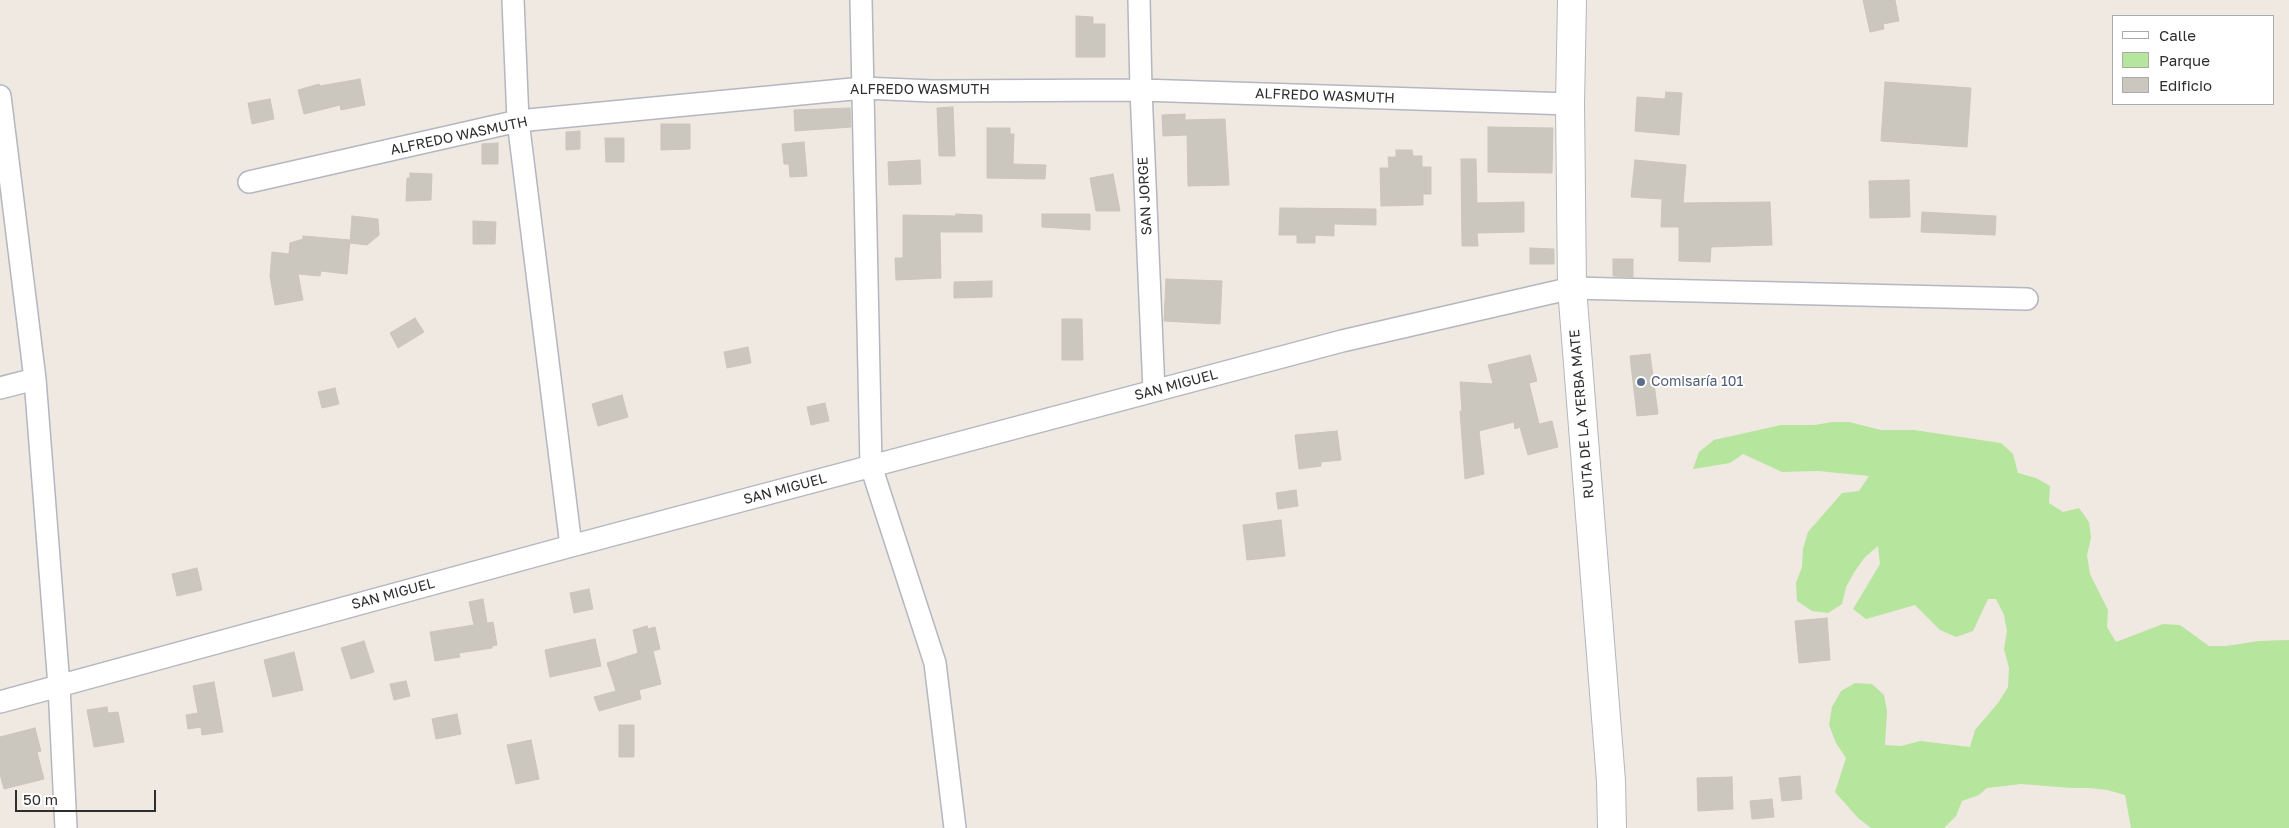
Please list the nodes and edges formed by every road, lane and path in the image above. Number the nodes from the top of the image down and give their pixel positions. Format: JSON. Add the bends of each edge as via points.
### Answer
{"nodes":[{"id":1,"x":513,"y":0,"type":"edge"},
{"id":2,"x":861,"y":0,"type":"edge"},
{"id":3,"x":1139,"y":0,"type":"edge"},
{"id":4,"x":1572,"y":0,"type":"edge"},
{"id":5,"x":863,"y":88,"type":"junction"},
{"id":6,"x":1141,"y":90,"type":"junction"},
{"id":7,"x":0,"y":96,"type":"edge"},
{"id":8,"x":1570,"y":104,"type":"junction"},
{"id":9,"x":518,"y":121,"type":"junction"},
{"id":10,"x":249,"y":182,"type":"dead end"},
{"id":11,"x":1572,"y":288,"type":"junction"},
{"id":12,"x":2027,"y":299,"type":"dead end"},
{"id":13,"x":35,"y":379,"type":"junction"},
{"id":14,"x":0,"y":388,"type":"edge"},
{"id":15,"x":1154,"y":391,"type":"junction"},
{"id":16,"x":871,"y":466,"type":"junction"},
{"id":17,"x":571,"y":546,"type":"junction"},
{"id":18,"x":59,"y":686,"type":"junction"},
{"id":19,"x":0,"y":702,"type":"edge"},
{"id":20,"x":66,"y":828,"type":"edge"},
{"id":21,"x":955,"y":828,"type":"edge"},
{"id":22,"x":1612,"y":828,"type":"edge"}],
"edges":[{"from":1,"to":9,"type":"street"},
{"from":2,"to":5,"type":"street"},
{"from":3,"to":6,"type":"street","name":"SAN JORGE"},
{"from":4,"to":8,"type":"main road","name":"RUTA DE LA YERBA MATE"},
{"from":5,"to":6,"type":"street","name":"ALFREDO WASMUTH","via":[[932,92]]},
{"from":5,"to":9,"type":"street","name":"ALFREDO WASMUTH"},
{"from":5,"to":16,"type":"street"},
{"from":6,"to":8,"type":"street","name":"ALFREDO WASMUTH"},
{"from":6,"to":15,"type":"street","name":"SAN JORGE"},
{"from":7,"to":13,"type":"street"},
{"from":8,"to":11,"type":"main road","name":"RUTA DE LA YERBA MATE"},
{"from":9,"to":10,"type":"street","name":"ALFREDO WASMUTH"},
{"from":9,"to":17,"type":"street"},
{"from":11,"to":12,"type":"street","name":"SAN MIGUEL"},
{"from":11,"to":15,"type":"street","name":"SAN MIGUEL","via":[[1342,341]]},
{"from":11,"to":22,"type":"main road","name":"RUTA DE LA YERBA MATE"},
{"from":13,"to":14,"type":"street"},
{"from":13,"to":18,"type":"street"},
{"from":15,"to":16,"type":"street","name":"SAN MIGUEL"},
{"from":16,"to":17,"type":"street","name":"SAN MIGUEL"},
{"from":16,"to":21,"type":"street","via":[[935,663]]},
{"from":17,"to":18,"type":"street","name":"SAN MIGUEL"},
{"from":18,"to":19,"type":"street","name":"SAN MIGUEL"},
{"from":18,"to":20,"type":"street"}]}
